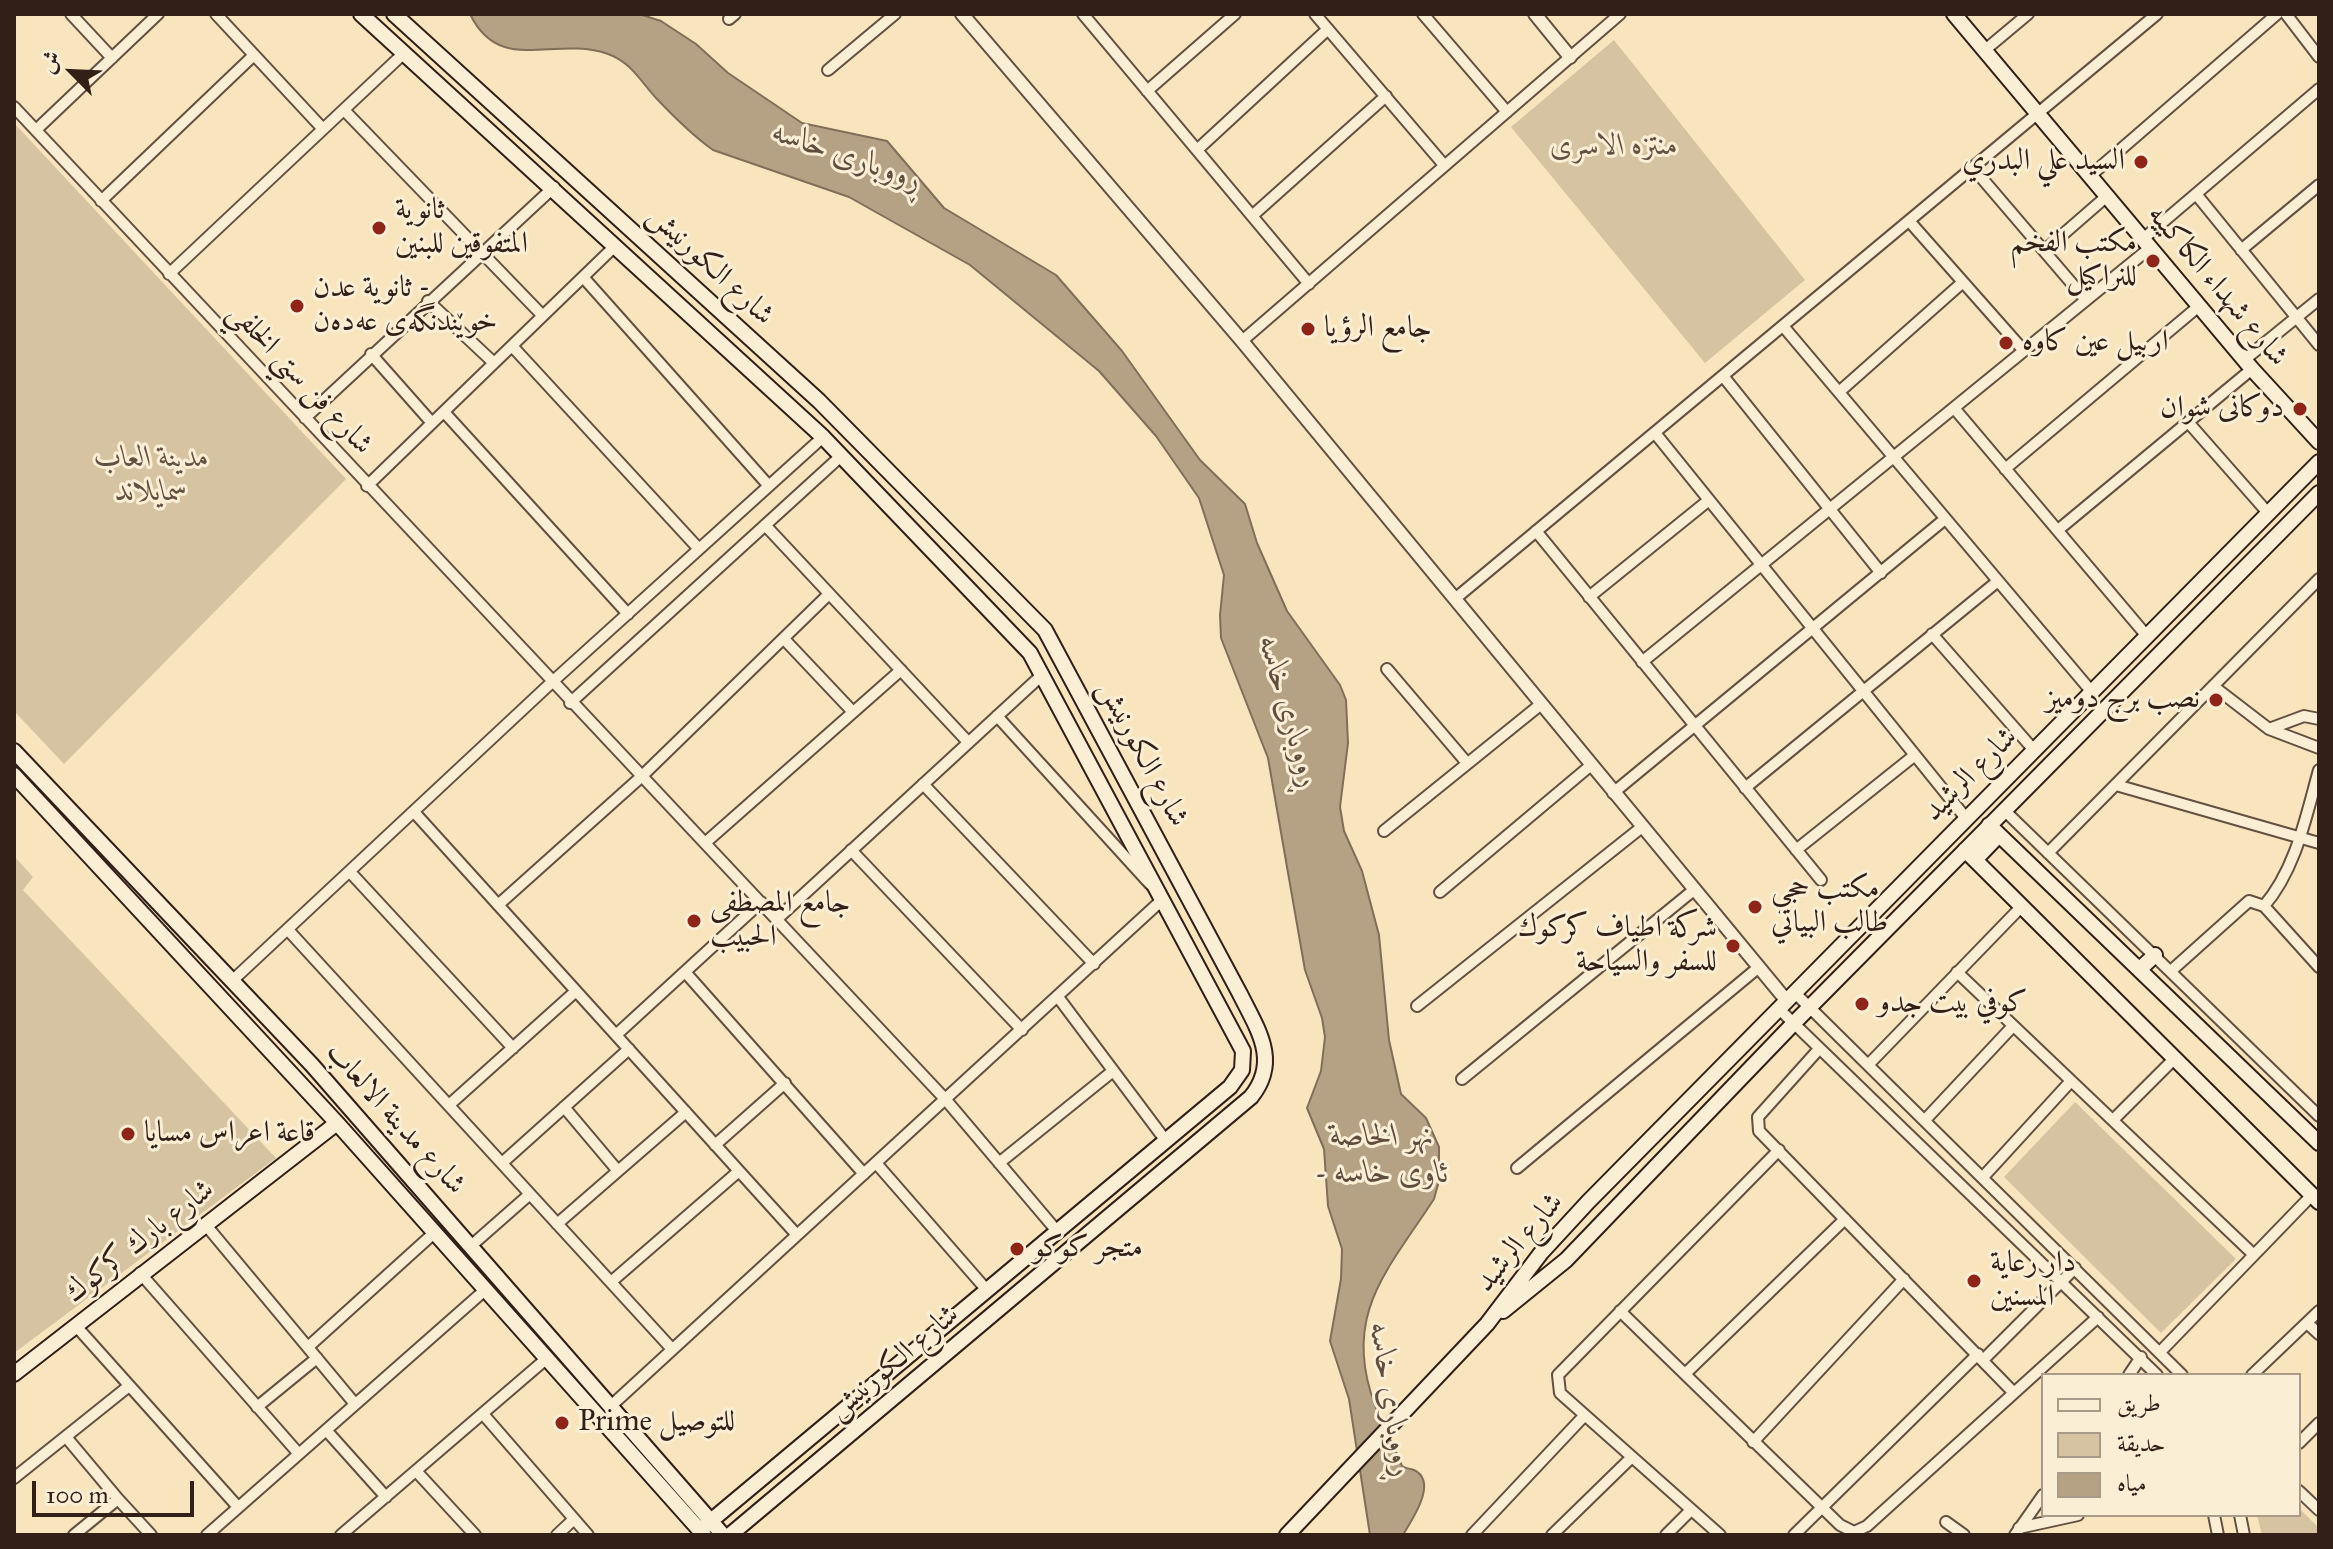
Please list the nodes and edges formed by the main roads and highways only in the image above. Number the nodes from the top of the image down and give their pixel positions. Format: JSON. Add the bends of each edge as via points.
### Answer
{"nodes":[{"id":1,"x":361,"y":14,"type":"edge"},
{"id":2,"x":394,"y":14,"type":"edge"},
{"id":3,"x":1954,"y":14,"type":"edge"},
{"id":4,"x":716,"y":307,"type":"junction"},
{"id":5,"x":700,"y":325,"type":"junction"},
{"id":6,"x":2319,"y":442,"type":"edge"},
{"id":7,"x":2319,"y":462,"type":"edge"},
{"id":8,"x":2319,"y":493,"type":"edge"},
{"id":9,"x":993,"y":577,"type":"junction"},
{"id":10,"x":976,"y":595,"type":"junction"},
{"id":11,"x":2179,"y":602,"type":"junction"},
{"id":12,"x":2195,"y":618,"type":"junction"},
{"id":13,"x":14,"y":751,"type":"edge"},
{"id":14,"x":14,"y":775,"type":"edge"},
{"id":15,"x":1994,"y":830,"type":"junction"},
{"id":16,"x":1970,"y":855,"type":"junction"},
{"id":17,"x":172,"y":917,"type":"junction"},
{"id":18,"x":158,"y":931,"type":"junction"},
{"id":19,"x":2155,"y":955,"type":"road end"},
{"id":20,"x":2141,"y":968,"type":"junction"},
{"id":21,"x":337,"y":1123,"type":"junction"},
{"id":22,"x":2319,"y":1143,"type":"edge"},
{"id":23,"x":405,"y":1170,"type":"junction"},
{"id":24,"x":390,"y":1183,"type":"junction"},
{"id":25,"x":2316,"y":1198,"type":"edge"},
{"id":26,"x":1487,"y":1324,"type":"junction"},
{"id":27,"x":923,"y":1341,"type":"junction"},
{"id":28,"x":937,"y":1361,"type":"junction"},
{"id":29,"x":14,"y":1374,"type":"edge"},
{"id":30,"x":705,"y":1528,"type":"edge"},
{"id":31,"x":1287,"y":1534,"type":"edge"},
{"id":32,"x":723,"y":1535,"type":"edge"},
{"id":33,"x":730,"y":1535,"type":"edge"}],
"edges":[{"from":1,"to":5,"type":"main road","name":"شارع الكورنيش"},
{"from":2,"to":4,"type":"main road","name":"شارع الكورنيش"},
{"from":3,"to":6,"type":"main road","name":"شارع شهداء الكاكييه"},
{"from":4,"to":5,"type":"main road"},
{"from":4,"to":9,"type":"main road","name":"شارع الكورنيش","via":[[819,401]]},
{"from":5,"to":10,"type":"main road","name":"شارع الكورنيش","via":[[823,437]]},
{"from":7,"to":11,"type":"main road","name":"شارع الرشيد"},
{"from":8,"to":12,"type":"main road","name":"شارع الرشيد"},
{"from":9,"to":10,"type":"main road"},
{"from":9,"to":28,"type":"main road","name":"شارع الكورنيش","via":[[1045,630],[1240,994],[1267,1062],[1261,1085],[1251,1097]]},
{"from":10,"to":27,"type":"main road","name":"شارع الكورنيش","via":[[1043,674],[1244,1058],[1230,1087]]},
{"from":11,"to":12,"type":"main road"},
{"from":11,"to":26,"type":"main road","name":"شارع الرشيد","via":[[1550,1242]]},
{"from":12,"to":15,"type":"main road","name":"شارع الرشيد","via":[[2004,810]]},
{"from":13,"to":17,"type":"main road","name":"شارع مدينة الالعاب"},
{"from":14,"to":18,"type":"main road","name":"شارع مدينة الالعاب"},
{"from":15,"to":16,"type":"main road","name":"شارع الرشيد"},
{"from":15,"to":20,"type":"main road"},
{"from":16,"to":25,"type":"main road"},
{"from":16,"to":26,"type":"main road","name":"شارع الرشيد","via":[[1793,1024],[1566,1260]]},
{"from":17,"to":18,"type":"main road"},
{"from":17,"to":23,"type":"main road","name":"شارع مدينة الالعاب"},
{"from":18,"to":21,"type":"main road","name":"شارع مدينة الالعاب"},
{"from":19,"to":20,"type":"main road"},
{"from":20,"to":22,"type":"main road"},
{"from":21,"to":24,"type":"main road","name":"شارع مدينة الالعاب"},
{"from":21,"to":29,"type":"main road","name":"شارع بارك كركوك"},
{"from":23,"to":24,"type":"main road"},
{"from":23,"to":30,"type":"main road","name":"شارع مدينة الالعاب","via":[[612,1405]]},
{"from":24,"to":30,"type":"main road","name":"شارع مدينة الالعاب"},
{"from":26,"to":31,"type":"main road"},
{"from":27,"to":28,"type":"main road"},
{"from":27,"to":30,"type":"main road","name":"شارع الكورنيش"},
{"from":28,"to":33,"type":"main road","name":"شارع الكورنيش"},
{"from":30,"to":32,"type":"main road","name":"شارع مدينة الالعاب"}]}
